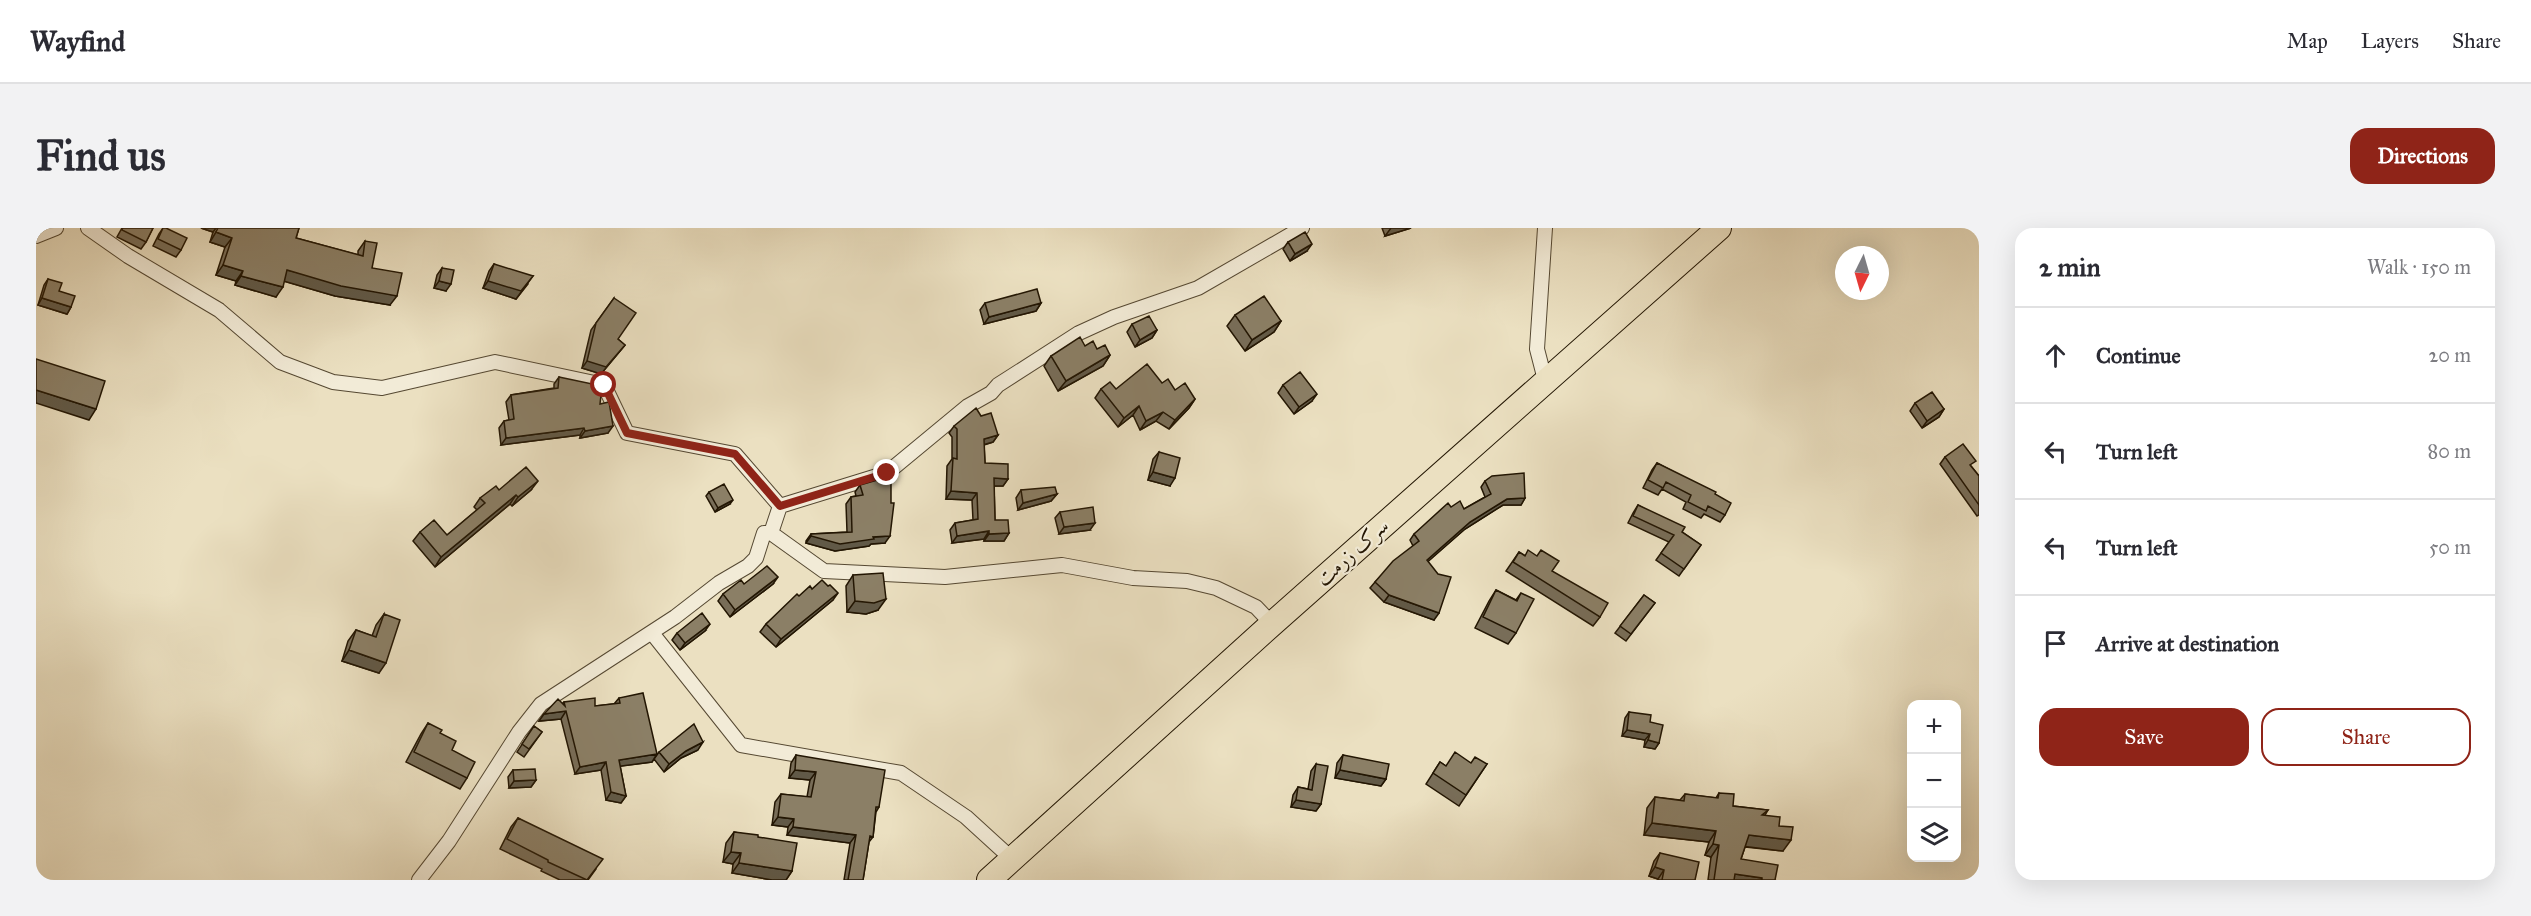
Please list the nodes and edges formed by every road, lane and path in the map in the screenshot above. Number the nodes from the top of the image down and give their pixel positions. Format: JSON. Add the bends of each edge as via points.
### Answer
{"nodes":[{"id":1,"x":56,"y":228,"type":"edge"},
{"id":2,"x":88,"y":228,"type":"edge"},
{"id":3,"x":1302,"y":228,"type":"edge"},
{"id":4,"x":1545,"y":228,"type":"edge"},
{"id":5,"x":1719,"y":228,"type":"edge"},
{"id":6,"x":36,"y":236,"type":"edge"},
{"id":7,"x":1545,"y":380,"type":"junction"},
{"id":8,"x":780,"y":506,"type":"junction"},
{"id":9,"x":771,"y":533,"type":"junction"},
{"id":10,"x":1272,"y":624,"type":"junction"},
{"id":11,"x":652,"y":633,"type":"junction"},
{"id":12,"x":1012,"y":859,"type":"junction"},
{"id":13,"x":419,"y":880,"type":"edge"},
{"id":14,"x":989,"y":880,"type":"edge"}],
"edges":[{"from":1,"to":6,"type":"street"},
{"from":2,"to":8,"type":"street","via":[[219,310],[280,362],[333,382],[382,388],[495,362],[604,385],[627,433],[735,454]]},
{"from":3,"to":8,"type":"street","via":[[1198,288],[1079,333],[968,406],[887,473]]},
{"from":4,"to":7,"type":"street","via":[[1537,349]]},
{"from":5,"to":7,"type":"highway","name":"سرک زرمت"},
{"from":7,"to":10,"type":"highway","name":"سرک زرمت"},
{"from":8,"to":9,"type":"street"},
{"from":9,"to":10,"type":"street","via":[[824,571],[945,577],[1062,565],[1216,588],[1256,607]]},
{"from":9,"to":11,"type":"street","via":[[764,533],[756,558],[748,566]]},
{"from":10,"to":12,"type":"highway","name":"سرک زرمت"},
{"from":11,"to":12,"type":"street","via":[[741,745],[901,773],[966,817]]},
{"from":11,"to":13,"type":"street","via":[[541,704]]},
{"from":12,"to":14,"type":"highway","name":"سرک زرمت"}]}
